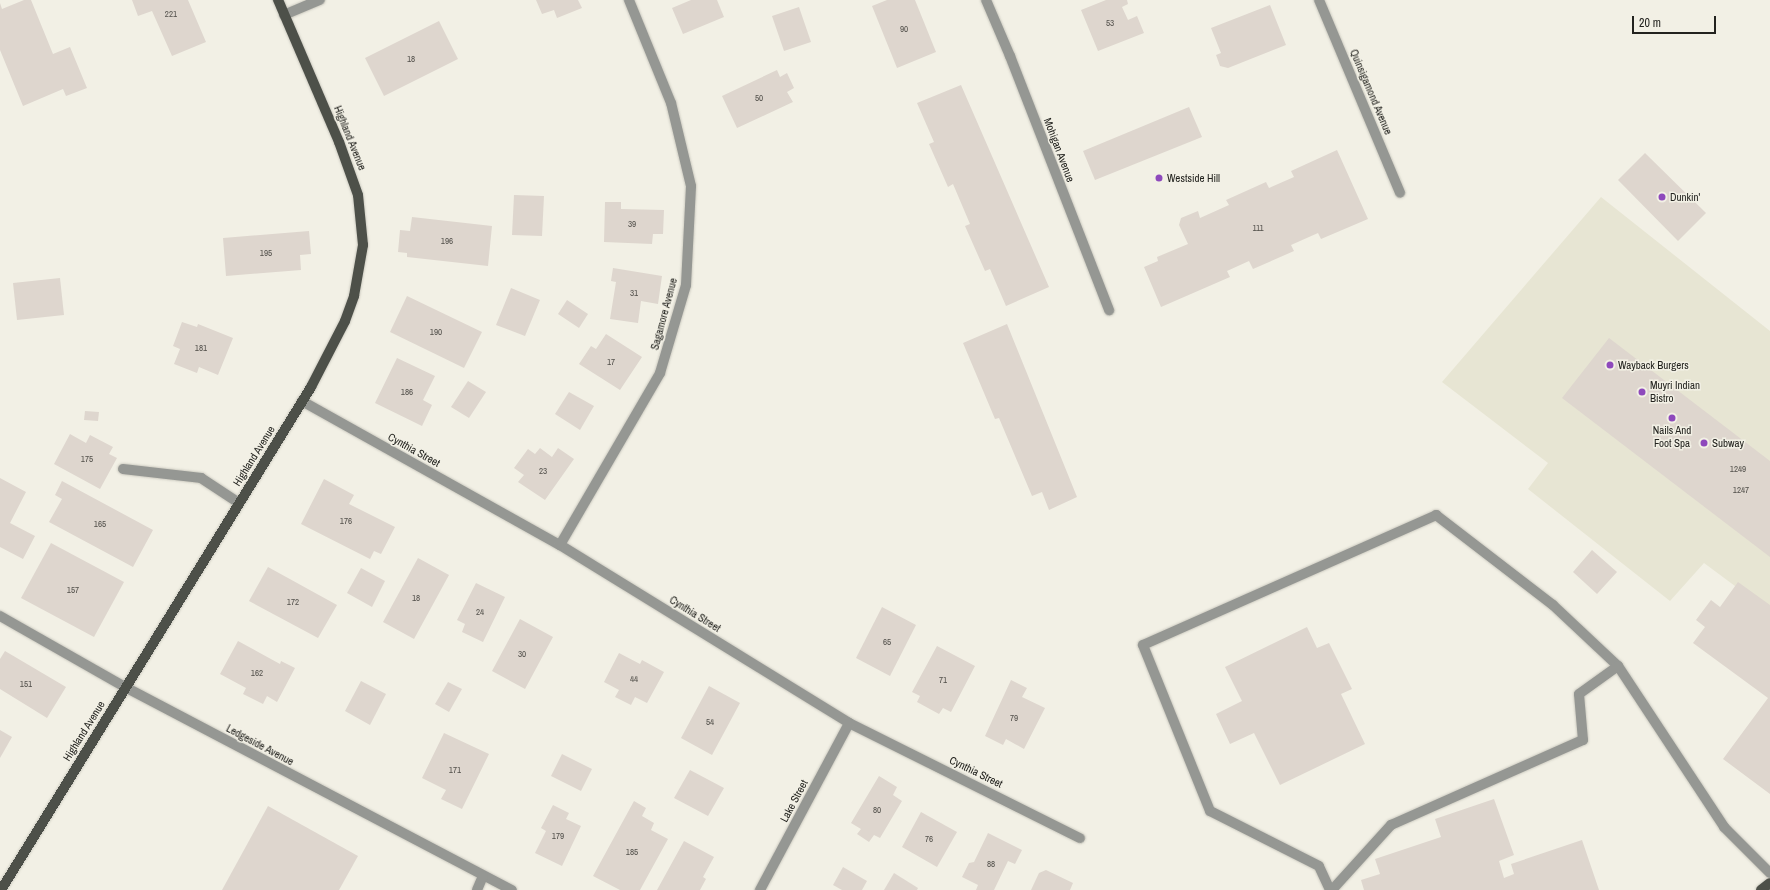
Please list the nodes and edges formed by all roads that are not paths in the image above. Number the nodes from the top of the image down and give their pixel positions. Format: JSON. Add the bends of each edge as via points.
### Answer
{"nodes":[{"id":1,"x":278,"y":0,"type":"edge"},
{"id":2,"x":320,"y":0,"type":"edge"},
{"id":3,"x":629,"y":0,"type":"edge"},
{"id":4,"x":986,"y":0,"type":"edge"},
{"id":5,"x":1319,"y":0,"type":"edge"},
{"id":6,"x":284,"y":15,"type":"junction"},
{"id":7,"x":1400,"y":193,"type":"dead end"},
{"id":8,"x":1109,"y":310,"type":"dead end"},
{"id":9,"x":302,"y":401,"type":"junction"},
{"id":10,"x":123,"y":469,"type":"dead end"},
{"id":11,"x":239,"y":503,"type":"junction"},
{"id":12,"x":560,"y":545,"type":"junction"},
{"id":13,"x":0,"y":616,"type":"edge"},
{"id":14,"x":1618,"y":666,"type":"junction"},
{"id":15,"x":125,"y":687,"type":"junction"},
{"id":16,"x":849,"y":723,"type":"junction"},
{"id":17,"x":1080,"y":838,"type":"dead end"},
{"id":18,"x":1770,"y":873,"type":"edge"},
{"id":19,"x":483,"y":876,"type":"junction"},
{"id":20,"x":1770,"y":883,"type":"edge"},
{"id":21,"x":1,"y":890,"type":"edge"},
{"id":22,"x":477,"y":890,"type":"edge"},
{"id":23,"x":512,"y":890,"type":"edge"},
{"id":24,"x":760,"y":890,"type":"edge"},
{"id":25,"x":1331,"y":890,"type":"edge"},
{"id":26,"x":1761,"y":890,"type":"edge"}],
"edges":[{"from":1,"to":6,"type":"main road","name":"Highland Avenue"},
{"from":2,"to":6,"type":"street"},
{"from":3,"to":12,"type":"street","name":"Sagamore Avenue","via":[[671,103],[691,186],[686,285],[660,373]]},
{"from":4,"to":8,"type":"street","name":"Mohigan Avenue"},
{"from":5,"to":7,"type":"street","name":"Quinsigamond Avenue"},
{"from":6,"to":9,"type":"main road","name":"Highland Avenue","via":[[349,165],[358,195],[364,232],[363,258],[354,296],[329,353]]},
{"from":9,"to":11,"type":"main road","name":"Highland Avenue"},
{"from":9,"to":12,"type":"street","name":"Cynthia Street"},
{"from":10,"to":11,"type":"street","via":[[201,478]]},
{"from":11,"to":15,"type":"main road","name":"Highland Avenue"},
{"from":12,"to":16,"type":"street","name":"Cynthia Street"},
{"from":13,"to":15,"type":"street","name":"Ledgeside Avenue"},
{"from":14,"to":18,"type":"street","via":[[1724,827]]},
{"from":14,"to":25,"type":"street","via":[[1579,694],[1583,740],[1391,825]]},
{"from":14,"to":25,"type":"street","via":[[1553,605],[1436,515],[1143,645],[1210,812],[1319,866]]},
{"from":15,"to":19,"type":"street","name":"Ledgeside Avenue"},
{"from":15,"to":21,"type":"main road","name":"Highland Avenue"},
{"from":16,"to":17,"type":"street","name":"Cynthia Street"},
{"from":16,"to":24,"type":"street","name":"Lake Street"},
{"from":19,"to":22,"type":"street"},
{"from":19,"to":23,"type":"street","name":"Ledgeside Avenue"},
{"from":20,"to":26,"type":"main road"}]}
